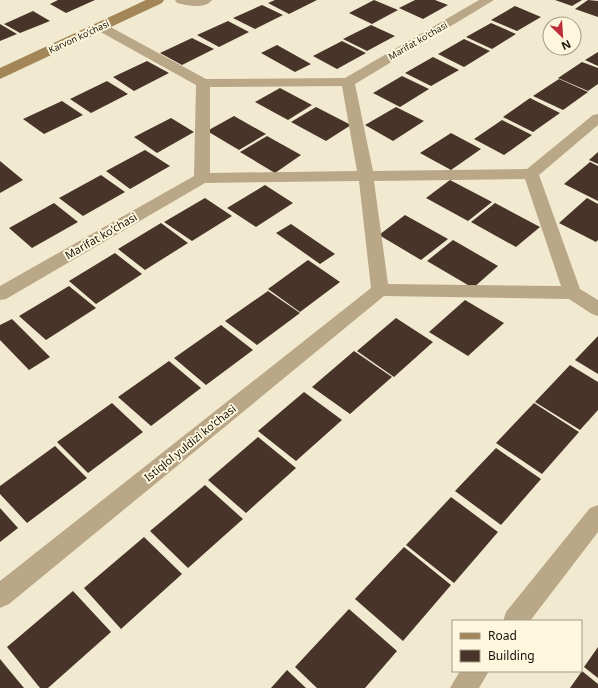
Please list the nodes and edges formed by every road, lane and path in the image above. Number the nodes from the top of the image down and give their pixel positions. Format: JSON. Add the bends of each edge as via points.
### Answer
{"nodes":[{"id":1,"x":157,"y":0,"type":"edge"},
{"id":2,"x":181,"y":0,"type":"edge"},
{"id":3,"x":206,"y":0,"type":"edge"},
{"id":4,"x":488,"y":0,"type":"edge"},
{"id":5,"x":101,"y":27,"type":"junction"},
{"id":6,"x":0,"y":74,"type":"edge"},
{"id":7,"x":348,"y":82,"type":"junction"},
{"id":8,"x":204,"y":83,"type":"junction"},
{"id":9,"x":598,"y":118,"type":"edge"},
{"id":10,"x":531,"y":174,"type":"junction"},
{"id":11,"x":366,"y":176,"type":"junction"},
{"id":12,"x":202,"y":178,"type":"junction"},
{"id":13,"x":380,"y":290,"type":"junction"},
{"id":14,"x":572,"y":293,"type":"junction"},
{"id":15,"x":0,"y":294,"type":"edge"},
{"id":16,"x":598,"y":309,"type":"edge"},
{"id":17,"x":598,"y":515,"type":"edge"},
{"id":18,"x":0,"y":596,"type":"edge"},
{"id":19,"x":516,"y":620,"type":"edge"},
{"id":20,"x":475,"y":672,"type":"edge"},
{"id":21,"x":463,"y":688,"type":"edge"}],
"edges":[{"from":1,"to":5,"type":"street","name":"Karvon ko'chasi"},
{"from":2,"to":3,"type":"street","via":[[198,3]]},
{"from":4,"to":7,"type":"street","name":"Marifat ko'chasi"},
{"from":5,"to":6,"type":"street","name":"Karvon ko'chasi"},
{"from":5,"to":8,"type":"street"},
{"from":7,"to":8,"type":"street"},
{"from":7,"to":11,"type":"street"},
{"from":8,"to":12,"type":"street"},
{"from":9,"to":10,"type":"street"},
{"from":10,"to":11,"type":"street"},
{"from":10,"to":14,"type":"street"},
{"from":11,"to":12,"type":"street"},
{"from":11,"to":13,"type":"street"},
{"from":12,"to":15,"type":"street","name":"Marifat ko'chasi"},
{"from":13,"to":14,"type":"street"},
{"from":13,"to":18,"type":"street","name":"Istiqlol yuldizi ko'chasi"},
{"from":14,"to":16,"type":"street"},
{"from":17,"to":19,"type":"street"},
{"from":20,"to":21,"type":"street"}]}
